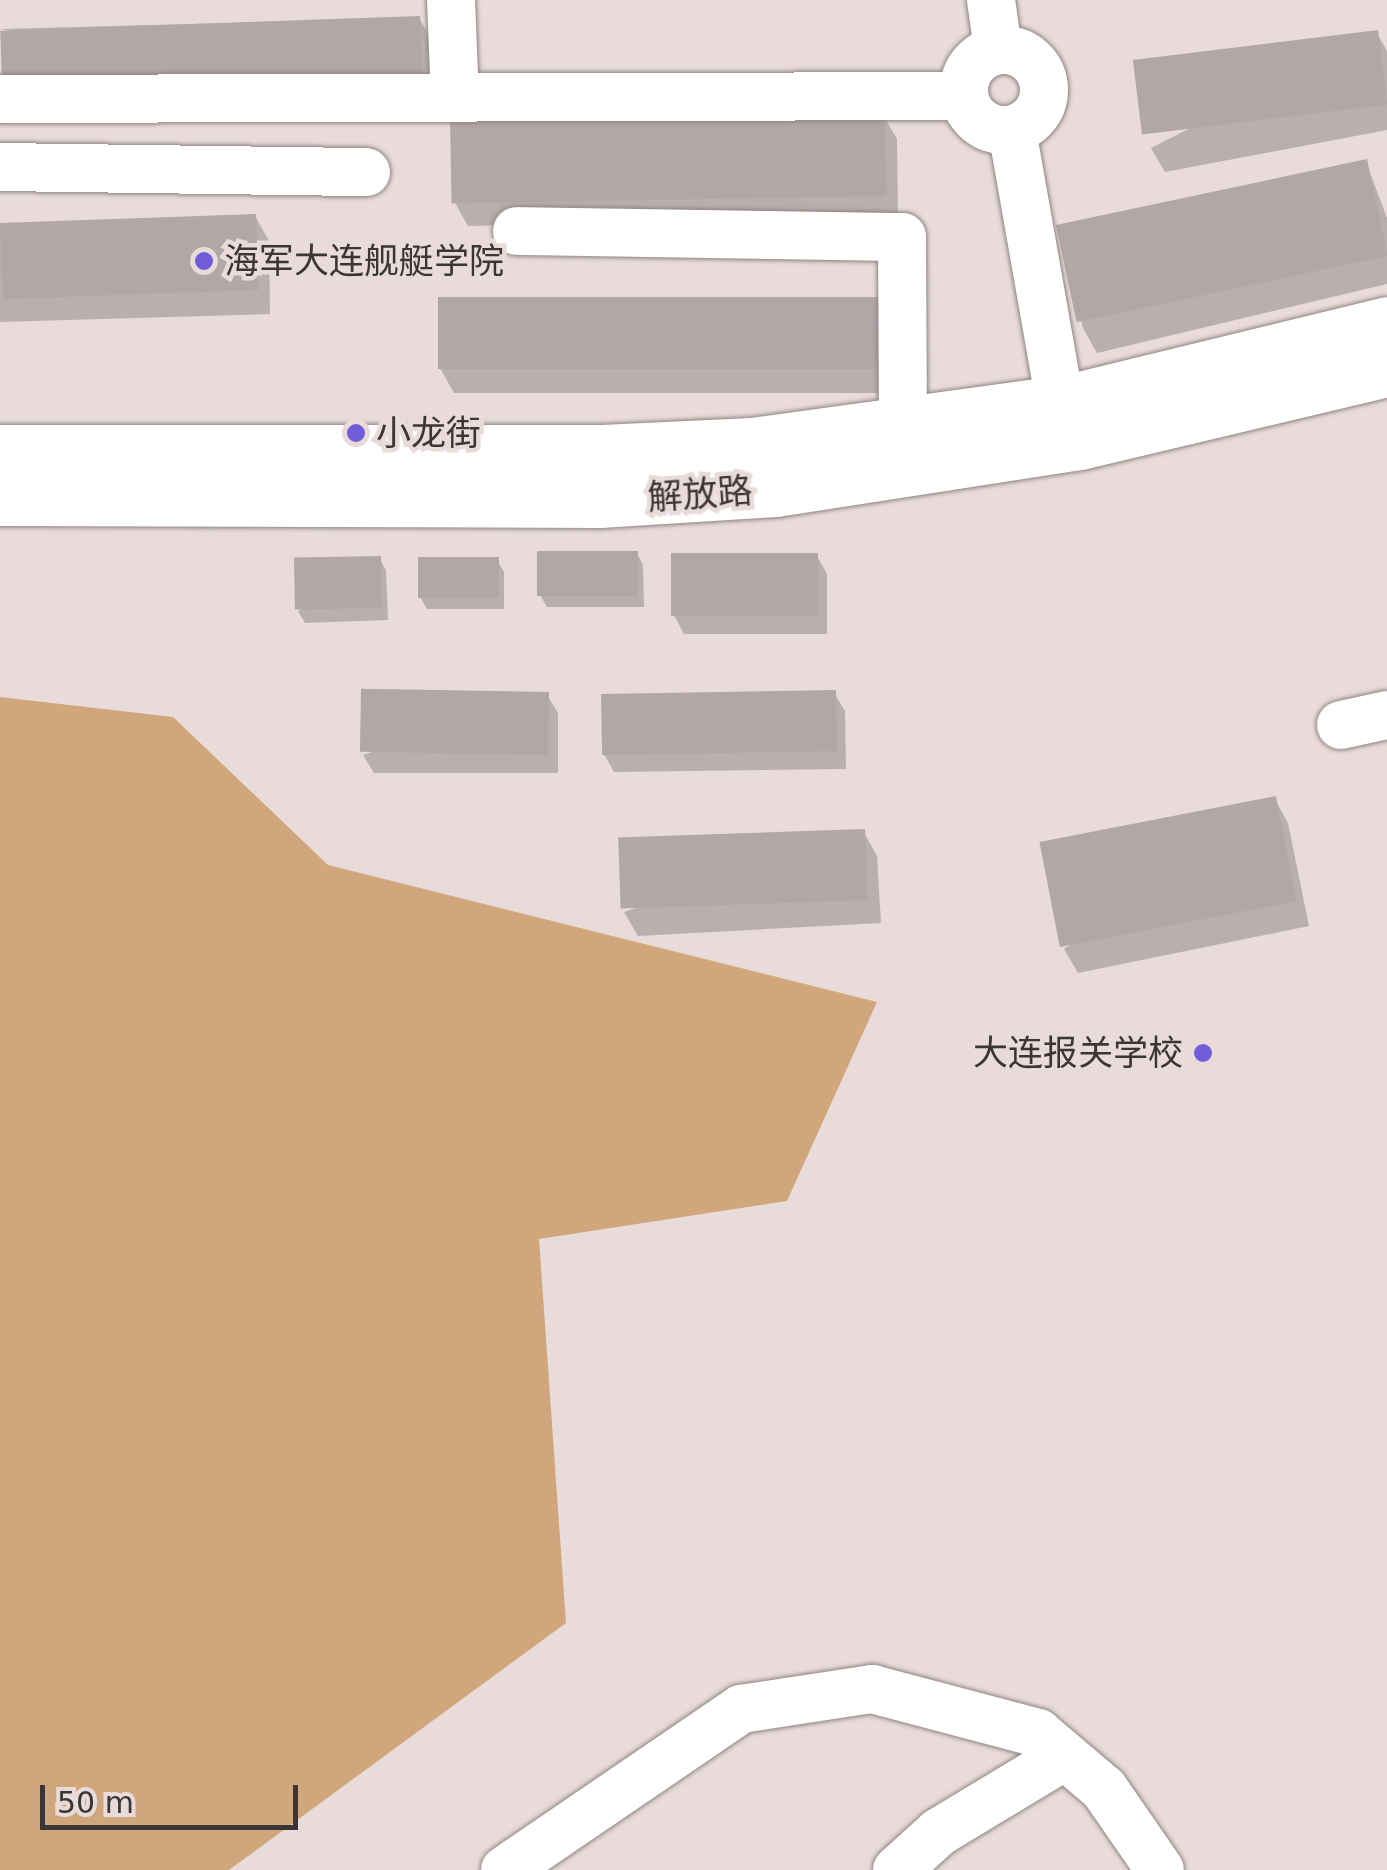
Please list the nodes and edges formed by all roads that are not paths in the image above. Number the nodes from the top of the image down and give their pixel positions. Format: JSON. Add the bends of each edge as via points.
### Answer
{"nodes":[{"id":1,"x":452,"y":0,"type":"edge"},
{"id":2,"x":991,"y":0,"type":"edge"},
{"id":3,"x":998,"y":50,"type":"junction"},
{"id":4,"x":964,"y":96,"type":"junction"},
{"id":5,"x":455,"y":98,"type":"junction"},
{"id":6,"x":0,"y":99,"type":"edge"},
{"id":7,"x":1012,"y":130,"type":"junction"},
{"id":8,"x":0,"y":167,"type":"edge"},
{"id":9,"x":366,"y":172,"type":"dead end"},
{"id":10,"x":517,"y":230,"type":"dead end"},
{"id":11,"x":1387,"y":324,"type":"edge"},
{"id":12,"x":1387,"y":369,"type":"edge"},
{"id":13,"x":1064,"y":424,"type":"junction"},
{"id":14,"x":903,"y":426,"type":"junction"},
{"id":15,"x":0,"y":452,"type":"edge"},
{"id":16,"x":0,"y":498,"type":"edge"},
{"id":17,"x":1387,"y":716,"type":"edge"},
{"id":18,"x":1340,"y":725,"type":"dead end"},
{"id":19,"x":1065,"y":1756,"type":"junction"},
{"id":20,"x":505,"y":1870,"type":"edge"},
{"id":21,"x":897,"y":1870,"type":"edge"},
{"id":22,"x":1160,"y":1870,"type":"edge"}],
"edges":[{"from":1,"to":5,"type":"street"},
{"from":2,"to":3,"type":"street"},
{"from":3,"to":4,"type":"street","via":[[975,61]]},
{"from":3,"to":7,"type":"street","via":[[1035,63],[1045,89],[1036,115]]},
{"from":4,"to":5,"type":"street"},
{"from":4,"to":7,"type":"street","via":[[976,119]]},
{"from":5,"to":6,"type":"street"},
{"from":7,"to":13,"type":"street"},
{"from":8,"to":9,"type":"street"},
{"from":10,"to":14,"type":"street","via":[[902,237]]},
{"from":11,"to":13,"type":"main road","name":"解放路"},
{"from":12,"to":13,"type":"main road","name":"解放路"},
{"from":13,"to":14,"type":"main road","name":"解放路"},
{"from":13,"to":16,"type":"main road","name":"解放路","via":[[775,490],[600,500]]},
{"from":14,"to":15,"type":"main road","name":"解放路","via":[[752,445],[602,452]]},
{"from":17,"to":18,"type":"street"},
{"from":19,"to":20,"type":"street","via":[[1038,1733],[872,1689],[741,1709]]},
{"from":19,"to":21,"type":"street","via":[[939,1832]]},
{"from":19,"to":22,"type":"street","via":[[1104,1789]]}]}
